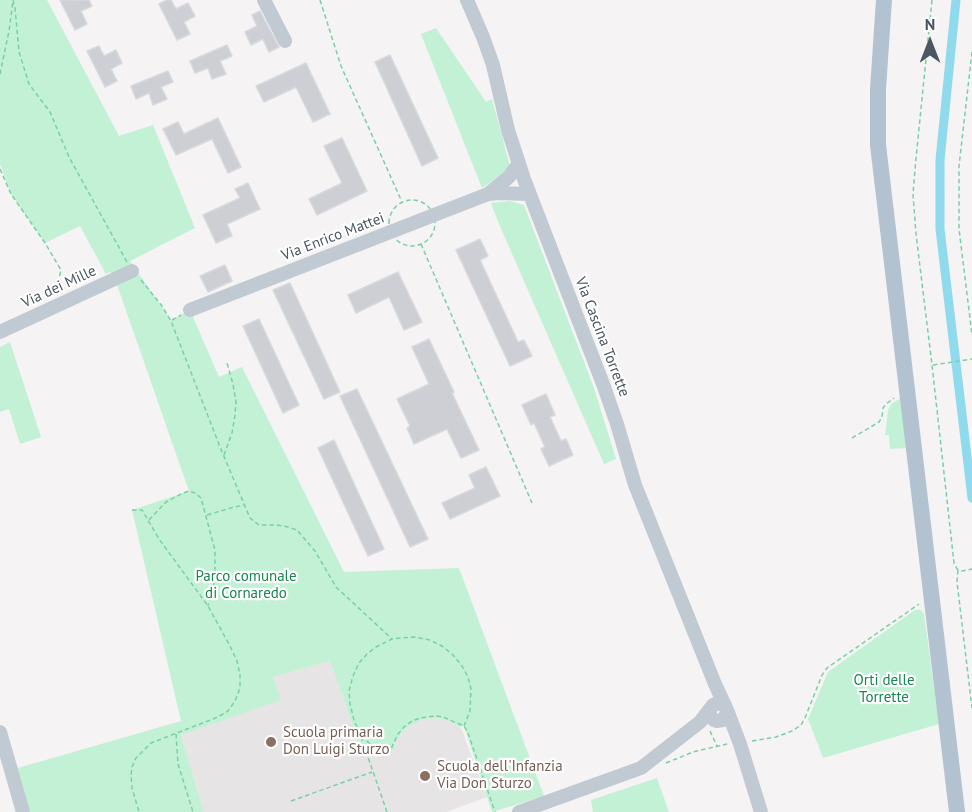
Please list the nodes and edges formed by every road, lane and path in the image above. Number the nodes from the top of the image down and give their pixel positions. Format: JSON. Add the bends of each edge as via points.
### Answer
{"nodes":[{"id":1,"x":13,"y":0,"type":"edge"},
{"id":2,"x":264,"y":0,"type":"edge"},
{"id":3,"x":320,"y":0,"type":"edge"},
{"id":4,"x":467,"y":0,"type":"edge"},
{"id":5,"x":884,"y":0,"type":"edge"},
{"id":6,"x":932,"y":0,"type":"edge"},
{"id":7,"x":285,"y":41,"type":"dead end"},
{"id":8,"x":972,"y":52,"type":"edge"},
{"id":9,"x":0,"y":74,"type":"edge"},
{"id":10,"x":519,"y":163,"type":"junction"},
{"id":11,"x":0,"y":169,"type":"edge"},
{"id":12,"x":488,"y":194,"type":"junction"},
{"id":13,"x":529,"y":194,"type":"junction"},
{"id":14,"x":402,"y":202,"type":"dead end"},
{"id":15,"x":421,"y":244,"type":"dead end"},
{"id":16,"x":132,"y":271,"type":"junction"},
{"id":17,"x":70,"y":299,"type":"junction"},
{"id":18,"x":190,"y":310,"type":"dead end"},
{"id":19,"x":1,"y":329,"type":"edge"},
{"id":20,"x":972,"y":335,"type":"edge"},
{"id":21,"x":972,"y":359,"type":"edge"},
{"id":22,"x":227,"y":363,"type":"dead end"},
{"id":23,"x":932,"y":365,"type":"junction"},
{"id":24,"x":908,"y":389,"type":"junction"},
{"id":25,"x":852,"y":438,"type":"dead end"},
{"id":26,"x":224,"y":456,"type":"junction"},
{"id":27,"x":532,"y":503,"type":"dead end"},
{"id":28,"x":245,"y":505,"type":"junction"},
{"id":29,"x":132,"y":510,"type":"dead end"},
{"id":30,"x":206,"y":516,"type":"junction"},
{"id":31,"x":148,"y":520,"type":"junction"},
{"id":32,"x":972,"y":569,"type":"edge"},
{"id":33,"x":958,"y":570,"type":"junction"},
{"id":34,"x":929,"y":586,"type":"junction"},
{"id":35,"x":208,"y":606,"type":"junction"},
{"id":36,"x":392,"y":639,"type":"junction"},
{"id":37,"x":972,"y":708,"type":"edge"},
{"id":38,"x":715,"y":714,"type":"junction"},
{"id":39,"x":464,"y":726,"type":"junction"},
{"id":40,"x":0,"y":732,"type":"edge"},
{"id":41,"x":176,"y":733,"type":"junction"},
{"id":42,"x":360,"y":735,"type":"junction"},
{"id":43,"x":737,"y":737,"type":"junction"},
{"id":44,"x":664,"y":764,"type":"dead end"},
{"id":45,"x":373,"y":772,"type":"junction"},
{"id":46,"x":291,"y":801,"type":"dead end"},
{"id":47,"x":23,"y":812,"type":"edge"},
{"id":48,"x":139,"y":812,"type":"edge"},
{"id":49,"x":193,"y":812,"type":"edge"},
{"id":50,"x":387,"y":812,"type":"edge"},
{"id":51,"x":495,"y":812,"type":"edge"},
{"id":52,"x":519,"y":812,"type":"edge"},
{"id":53,"x":761,"y":812,"type":"edge"},
{"id":54,"x":957,"y":812,"type":"edge"}],
"edges":[{"from":1,"to":9,"type":"path"},
{"from":1,"to":16,"type":"path","via":[[19,52],[29,84],[50,112],[69,157]]},
{"from":2,"to":7,"type":"street"},
{"from":3,"to":14,"type":"path","via":[[345,76]]},
{"from":4,"to":10,"type":"street","name":"Via Cascina Torrette","via":[[493,65]]},
{"from":5,"to":24,"type":"main road","via":[[878,145]]},
{"from":6,"to":23,"type":"path","via":[[913,194]]},
{"from":8,"to":20,"type":"path","via":[[959,166],[959,229]]},
{"from":10,"to":12,"type":"street","name":"Via Enrico Mattei"},
{"from":10,"to":13,"type":"street","name":"Via Cascina Torrette"},
{"from":11,"to":17,"type":"path","via":[[11,194],[61,270],[59,279]]},
{"from":12,"to":13,"type":"street","name":"Via Enrico Mattei"},
{"from":12,"to":18,"type":"street","name":"Via Enrico Mattei"},
{"from":13,"to":38,"type":"street","name":"Via Cascina Torrette","via":[[603,384],[646,516],[715,684]]},
{"from":15,"to":27,"type":"path"},
{"from":16,"to":17,"type":"street","name":"Via dei Mille"},
{"from":16,"to":26,"type":"path","via":[[171,321]]},
{"from":17,"to":19,"type":"street","name":"Via dei Mille"},
{"from":21,"to":23,"type":"path"},
{"from":22,"to":26,"type":"path","via":[[236,402]]},
{"from":23,"to":33,"type":"path","via":[[954,563]]},
{"from":24,"to":25,"type":"path","via":[[886,404],[879,422]]},
{"from":24,"to":34,"type":"main road"},
{"from":26,"to":28,"type":"path"},
{"from":28,"to":30,"type":"path"},
{"from":28,"to":36,"type":"path","via":[[250,518],[259,525],[297,530],[336,587]]},
{"from":29,"to":31,"type":"path","via":[[142,510]]},
{"from":30,"to":31,"type":"path","via":[[201,498],[189,491],[166,502]]},
{"from":30,"to":35,"type":"path","via":[[216,565]]},
{"from":31,"to":35,"type":"path"},
{"from":32,"to":33,"type":"path"},
{"from":33,"to":37,"type":"path"},
{"from":34,"to":43,"type":"path","via":[[921,603],[827,668],[801,725],[776,737]]},
{"from":34,"to":54,"type":"main road"},
{"from":35,"to":41,"type":"path","via":[[237,661],[240,688],[228,711]]},
{"from":36,"to":39,"type":"path","via":[[430,640],[453,655],[471,689],[470,711]]},
{"from":36,"to":42,"type":"path","via":[[367,654],[353,676],[350,704]]},
{"from":38,"to":43,"type":"street"},
{"from":38,"to":52,"type":"street","via":[[641,768]]},
{"from":39,"to":42,"type":"path","via":[[436,716],[420,718],[404,727],[390,751],[377,750]]},
{"from":39,"to":51,"type":"path"},
{"from":40,"to":47,"type":"street"},
{"from":41,"to":48,"type":"path","via":[[151,743],[136,758],[132,788]]},
{"from":41,"to":49,"type":"path","via":[[178,764]]},
{"from":42,"to":45,"type":"path"},
{"from":43,"to":44,"type":"path"},
{"from":43,"to":53,"type":"street"},
{"from":45,"to":46,"type":"path"},
{"from":45,"to":50,"type":"path"}]}
